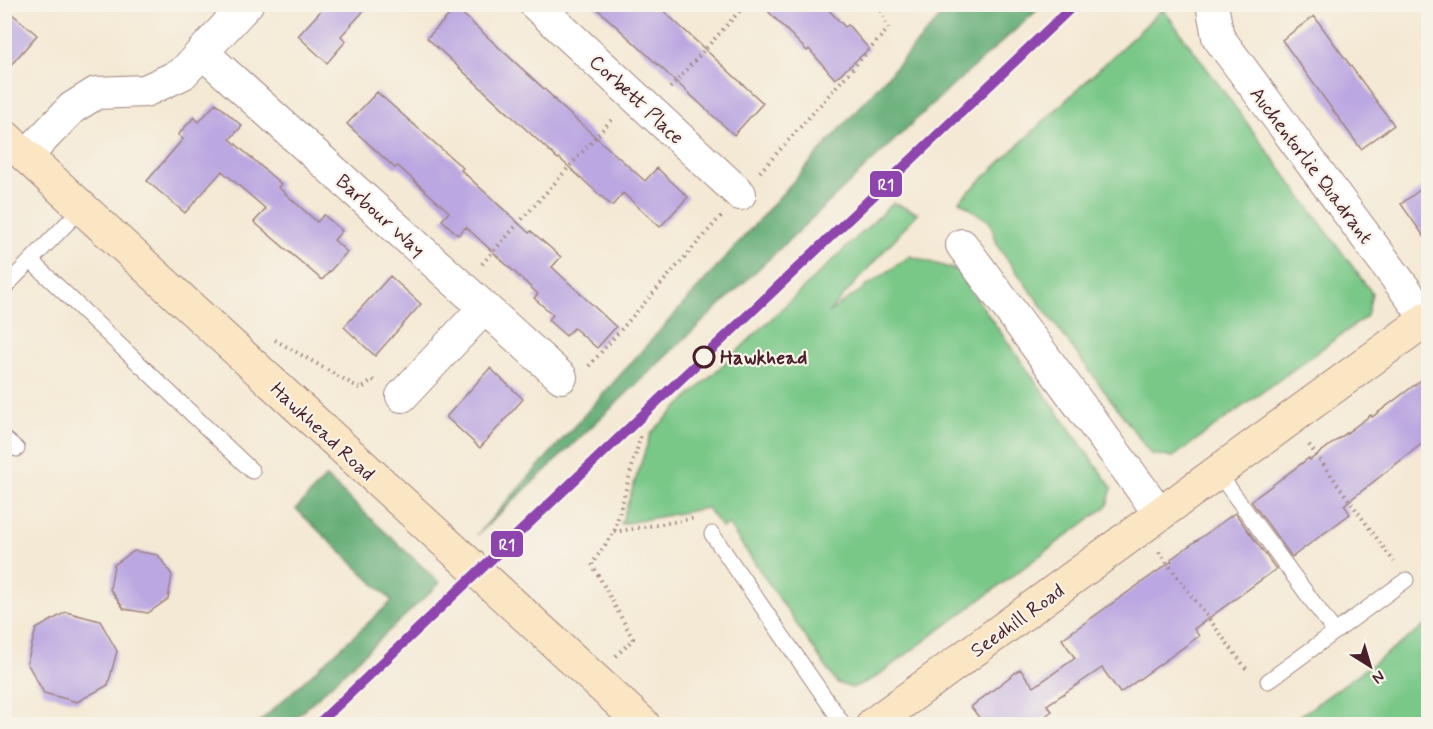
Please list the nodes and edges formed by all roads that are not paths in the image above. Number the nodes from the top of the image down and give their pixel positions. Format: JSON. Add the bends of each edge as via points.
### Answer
{"nodes":[{"id":1,"x":247,"y":4,"type":"edge"},
{"id":2,"x":535,"y":4,"type":"edge"},
{"id":3,"x":1212,"y":4,"type":"edge"},
{"id":4,"x":202,"y":52,"type":"junction"},
{"id":5,"x":15,"y":146,"type":"edge"},
{"id":6,"x":740,"y":194,"type":"dead end"},
{"id":7,"x":81,"y":209,"type":"junction"},
{"id":8,"x":962,"y":245,"type":"dead end"},
{"id":9,"x":31,"y":261,"type":"junction"},
{"id":10,"x":4,"y":288,"type":"edge"},
{"id":11,"x":472,"y":298,"type":"junction"},
{"id":12,"x":1428,"y":319,"type":"edge"},
{"id":13,"x":561,"y":377,"type":"dead end"},
{"id":14,"x":402,"y":396,"type":"road end"},
{"id":15,"x":4,"y":438,"type":"edge"},
{"id":16,"x":17,"y":449,"type":"dead end"},
{"id":17,"x":252,"y":471,"type":"dead end"},
{"id":18,"x":1218,"y":473,"type":"junction"},
{"id":19,"x":1150,"y":521,"type":"junction"},
{"id":20,"x":712,"y":534,"type":"road end"},
{"id":21,"x":1406,"y":580,"type":"road end"},
{"id":22,"x":1335,"y":632,"type":"junction"},
{"id":23,"x":1268,"y":681,"type":"road end"},
{"id":24,"x":643,"y":724,"type":"edge"},
{"id":25,"x":843,"y":724,"type":"edge"},
{"id":26,"x":873,"y":724,"type":"edge"}],
"edges":[{"from":1,"to":4,"type":"street"},
{"from":2,"to":6,"type":"street","name":"Corbett Place"},
{"from":3,"to":12,"type":"street","name":"Auchentorlie Quadrant","via":[[1218,37]]},
{"from":4,"to":5,"type":"street","via":[[182,74],[145,91],[96,93]]},
{"from":4,"to":11,"type":"street","name":"Barbour Way"},
{"from":5,"to":7,"type":"street","name":"Hawkhead Road"},
{"from":7,"to":9,"type":"lane"},
{"from":7,"to":24,"type":"street","name":"Hawkhead Road"},
{"from":8,"to":19,"type":"street"},
{"from":9,"to":10,"type":"lane"},
{"from":9,"to":17,"type":"lane"},
{"from":11,"to":13,"type":"street","name":"Barbour Way"},
{"from":11,"to":14,"type":"street"},
{"from":12,"to":18,"type":"street","name":"Seedhill Road"},
{"from":15,"to":16,"type":"lane"},
{"from":18,"to":19,"type":"street","name":"Seedhill Road"},
{"from":18,"to":22,"type":"lane"},
{"from":19,"to":26,"type":"street","name":"Seedhill Road"},
{"from":20,"to":25,"type":"lane"},
{"from":21,"to":22,"type":"lane"},
{"from":22,"to":23,"type":"lane"}]}
